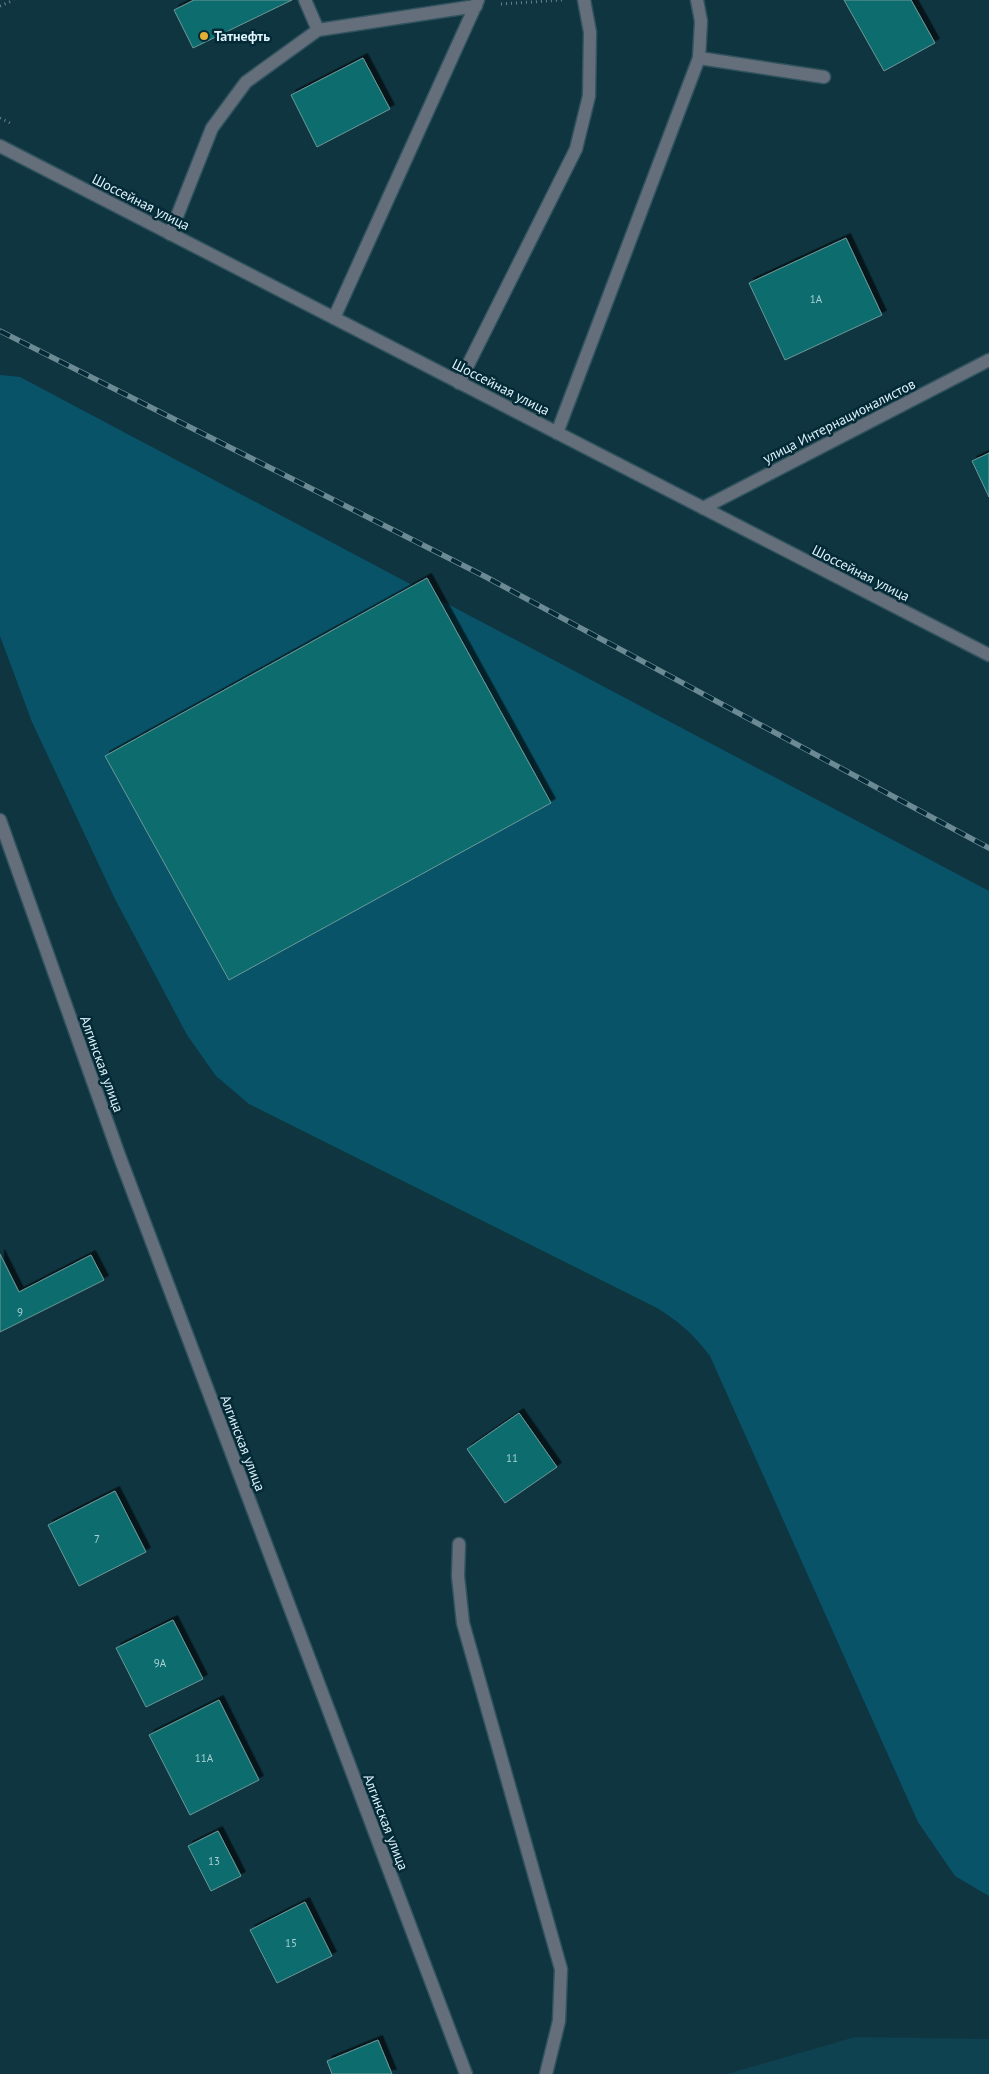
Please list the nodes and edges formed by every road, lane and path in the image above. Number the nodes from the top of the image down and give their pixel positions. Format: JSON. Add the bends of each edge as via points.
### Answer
{"nodes":[{"id":1,"x":14,"y":0,"type":"edge"},
{"id":2,"x":305,"y":0,"type":"edge"},
{"id":3,"x":570,"y":0,"type":"edge"},
{"id":4,"x":584,"y":0,"type":"edge"},
{"id":5,"x":697,"y":0,"type":"edge"},
{"id":6,"x":477,"y":3,"type":"edge"},
{"id":7,"x":0,"y":6,"type":"edge"},
{"id":8,"x":318,"y":30,"type":"junction"},
{"id":9,"x":698,"y":58,"type":"junction"},
{"id":10,"x":824,"y":77,"type":"dead end"},
{"id":11,"x":0,"y":146,"type":"edge"},
{"id":12,"x":170,"y":234,"type":"junction"},
{"id":13,"x":334,"y":318,"type":"junction"},
{"id":14,"x":989,"y":360,"type":"edge"},
{"id":15,"x":460,"y":383,"type":"junction"},
{"id":16,"x":557,"y":433,"type":"junction"},
{"id":17,"x":703,"y":508,"type":"junction"},
{"id":18,"x":989,"y":655,"type":"edge"},
{"id":19,"x":0,"y":820,"type":"edge"},
{"id":20,"x":459,"y":1544,"type":"dead end"},
{"id":21,"x":466,"y":2074,"type":"edge"},
{"id":22,"x":546,"y":2074,"type":"edge"}],
"edges":[{"from":1,"to":7,"type":"path"},
{"from":2,"to":8,"type":"street"},
{"from":3,"to":6,"type":"path"},
{"from":4,"to":15,"type":"street","via":[[590,32],[589,96],[576,149]]},
{"from":5,"to":9,"type":"street","via":[[701,21]]},
{"from":6,"to":8,"type":"street"},
{"from":6,"to":13,"type":"street"},
{"from":8,"to":12,"type":"street","via":[[246,82],[212,128]]},
{"from":9,"to":10,"type":"street"},
{"from":9,"to":16,"type":"street"},
{"from":11,"to":12,"type":"street","name":"Шоссейная улица"},
{"from":12,"to":13,"type":"street","name":"Шоссейная улица"},
{"from":13,"to":15,"type":"street","name":"Шоссейная улица"},
{"from":14,"to":17,"type":"street","name":"улица Интернационалистов"},
{"from":15,"to":16,"type":"street","name":"Шоссейная улица"},
{"from":16,"to":17,"type":"street","name":"Шоссейная улица"},
{"from":17,"to":18,"type":"street","name":"Шоссейная улица"},
{"from":19,"to":21,"type":"street","name":"Алгинская улица","via":[[119,1156]]},
{"from":20,"to":22,"type":"street","via":[[458,1584],[463,1623],[561,1969],[559,2021]]}]}
